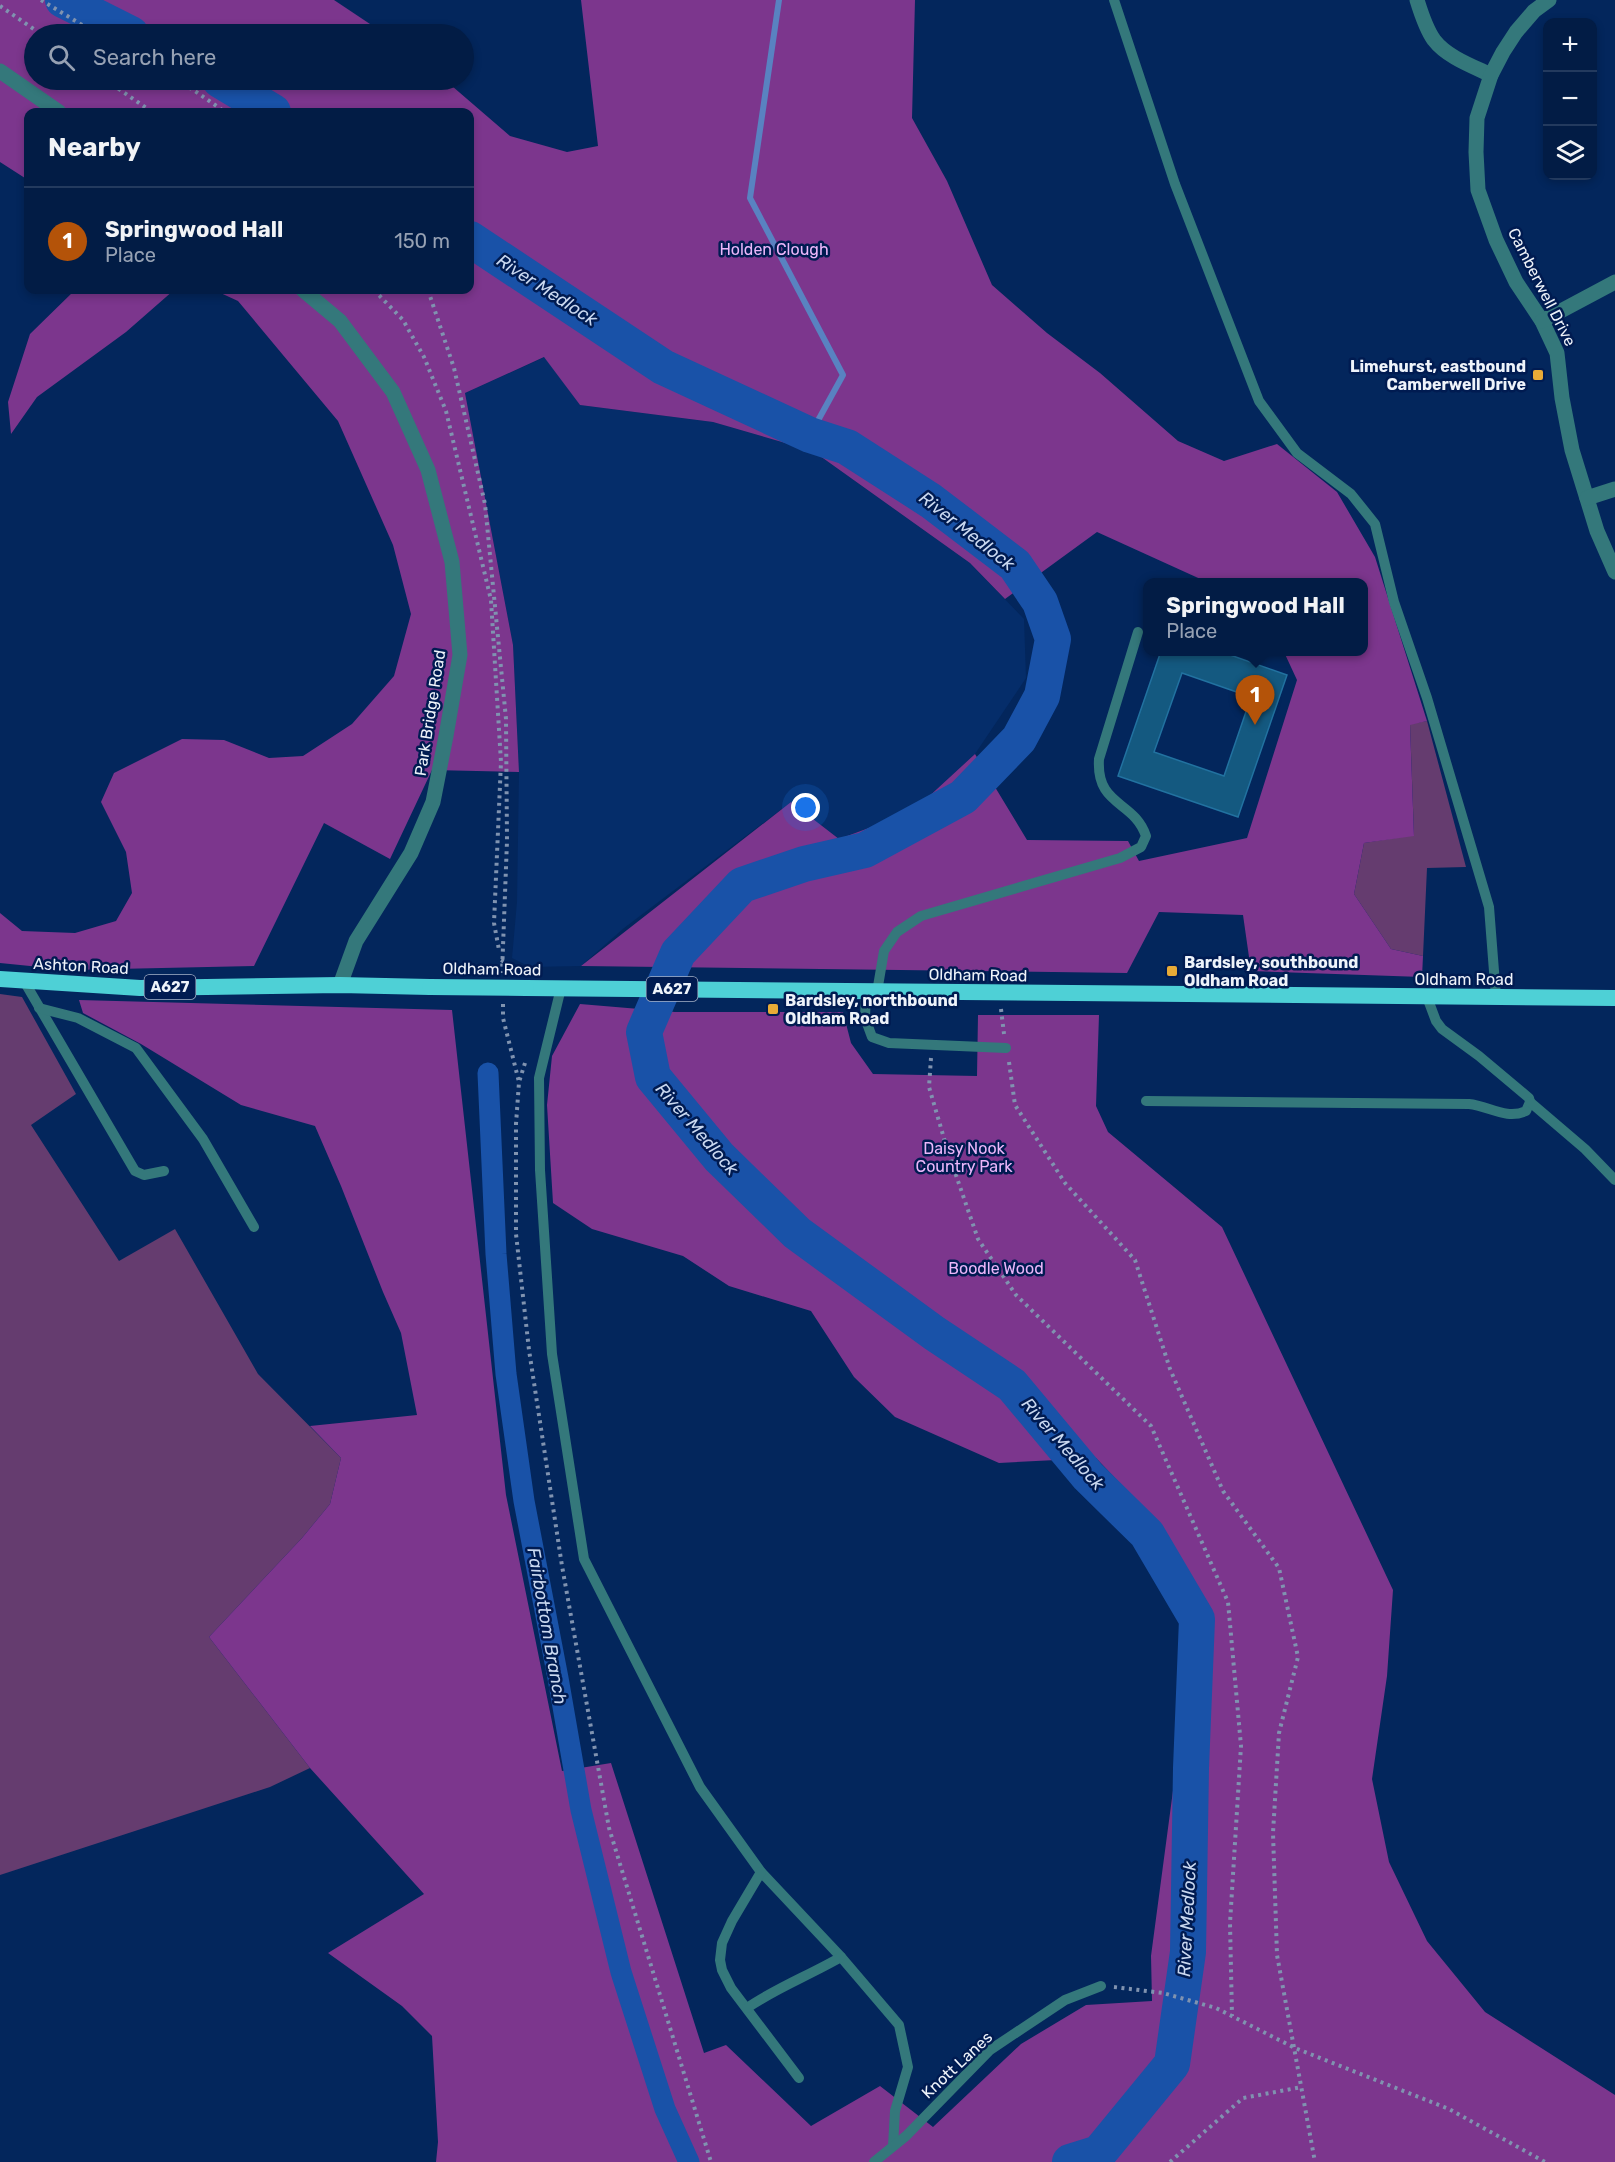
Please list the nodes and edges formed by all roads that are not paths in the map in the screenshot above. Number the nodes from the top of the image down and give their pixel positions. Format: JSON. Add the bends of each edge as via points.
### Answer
{"nodes":[{"id":1,"x":1114,"y":0,"type":"edge"},
{"id":2,"x":1417,"y":0,"type":"edge"},
{"id":3,"x":1549,"y":0,"type":"edge"},
{"id":4,"x":0,"y":71,"type":"edge"},
{"id":5,"x":1491,"y":75,"type":"junction"},
{"id":6,"x":24,"y":88,"type":"edge"},
{"id":7,"x":27,"y":90,"type":"edge"},
{"id":8,"x":52,"y":108,"type":"edge"},
{"id":9,"x":1615,"y":282,"type":"edge"},
{"id":10,"x":308,"y":294,"type":"edge"},
{"id":11,"x":1542,"y":321,"type":"junction"},
{"id":12,"x":1615,"y":489,"type":"edge"},
{"id":13,"x":1587,"y":498,"type":"junction"},
{"id":14,"x":1615,"y":572,"type":"edge"},
{"id":15,"x":1138,"y":632,"type":"dead end"},
{"id":16,"x":0,"y":979,"type":"edge"},
{"id":17,"x":24,"y":981,"type":"junction"},
{"id":18,"x":340,"y":985,"type":"junction"},
{"id":19,"x":561,"y":988,"type":"junction"},
{"id":20,"x":872,"y":992,"type":"junction"},
{"id":21,"x":1427,"y":997,"type":"junction"},
{"id":22,"x":1496,"y":997,"type":"junction"},
{"id":23,"x":1615,"y":998,"type":"edge"},
{"id":24,"x":39,"y":1008,"type":"junction"},
{"id":25,"x":1006,"y":1048,"type":"road end"},
{"id":26,"x":1146,"y":1101,"type":"dead end"},
{"id":27,"x":1530,"y":1102,"type":"junction"},
{"id":28,"x":164,"y":1171,"type":"dead end"},
{"id":29,"x":1615,"y":1180,"type":"edge"},
{"id":30,"x":254,"y":1227,"type":"dead end"},
{"id":31,"x":762,"y":1872,"type":"junction"},
{"id":32,"x":841,"y":1957,"type":"junction"},
{"id":33,"x":1101,"y":1986,"type":"road end"},
{"id":34,"x":747,"y":2008,"type":"junction"},
{"id":35,"x":799,"y":2078,"type":"dead end"},
{"id":36,"x":893,"y":2146,"type":"junction"},
{"id":37,"x":874,"y":2162,"type":"edge"}],
"edges":[{"from":1,"to":22,"type":"lane","via":[[1175,184],[1259,401],[1297,453],[1351,494],[1375,524],[1394,602],[1489,907]]},
{"from":2,"to":5,"type":"street","via":[[1434,40],[1456,58]]},
{"from":3,"to":5,"type":"street","name":"Camberwell Drive","via":[[1516,32]]},
{"from":4,"to":6,"type":"street"},
{"from":5,"to":11,"type":"street","name":"Camberwell Drive","via":[[1477,118],[1478,190],[1516,282]]},
{"from":7,"to":8,"type":"street"},
{"from":9,"to":11,"type":"street"},
{"from":10,"to":18,"type":"street","name":"Park Bridge Road","via":[[340,321],[393,392],[428,470],[452,562],[460,655],[433,802],[411,853],[356,941]]},
{"from":11,"to":13,"type":"street","name":"Camberwell Drive","via":[[1557,353],[1570,439]]},
{"from":12,"to":13,"type":"street"},
{"from":13,"to":14,"type":"street","name":"Camberwell Drive"},
{"from":15,"to":20,"type":"lane","via":[[1099,759],[1098,774],[1108,795],[1142,825],[1146,836],[1140,847],[1120,858],[921,916],[897,932],[884,951]]},
{"from":16,"to":17,"type":"highway","name":"Ashton Road","number":"A627"},
{"from":17,"to":18,"type":"highway","name":"Ashton Road","number":"A627","via":[[140,988]]},
{"from":17,"to":24,"type":"lane"},
{"from":18,"to":19,"type":"highway","name":"Oldham Road","number":"A627","bridge":true},
{"from":19,"to":20,"type":"highway","name":"Oldham Road","number":"A627"},
{"from":19,"to":31,"type":"lane","via":[[539,1077],[540,1170],[552,1354],[584,1559],[700,1787]]},
{"from":20,"to":21,"type":"highway","name":"Oldham Road","number":"A627"},
{"from":20,"to":25,"type":"lane","via":[[865,1018],[872,1037],[889,1043]]},
{"from":21,"to":22,"type":"highway","name":"Oldham Road","number":"A627"},
{"from":21,"to":27,"type":"lane","via":[[1442,1029],[1523,1091]]},
{"from":22,"to":23,"type":"highway","name":"Oldham Road","number":"A627"},
{"from":24,"to":28,"type":"lane","via":[[135,1171],[144,1175]]},
{"from":24,"to":30,"type":"lane","via":[[78,1018],[136,1048],[203,1139]]},
{"from":26,"to":27,"type":"lane","via":[[1469,1104],[1503,1114],[1524,1112]]},
{"from":27,"to":29,"type":"lane"},
{"from":31,"to":32,"type":"lane"},
{"from":31,"to":34,"type":"lane","via":[[732,1921],[722,1943],[720,1960],[731,1988]]},
{"from":32,"to":34,"type":"lane"},
{"from":32,"to":36,"type":"lane","via":[[899,2025],[908,2067],[895,2111]]},
{"from":33,"to":36,"type":"lane","name":"Knott Lanes","via":[[1065,2000],[990,2050]]},
{"from":34,"to":35,"type":"lane"},
{"from":36,"to":37,"type":"lane","name":"Knott Lanes"}]}
